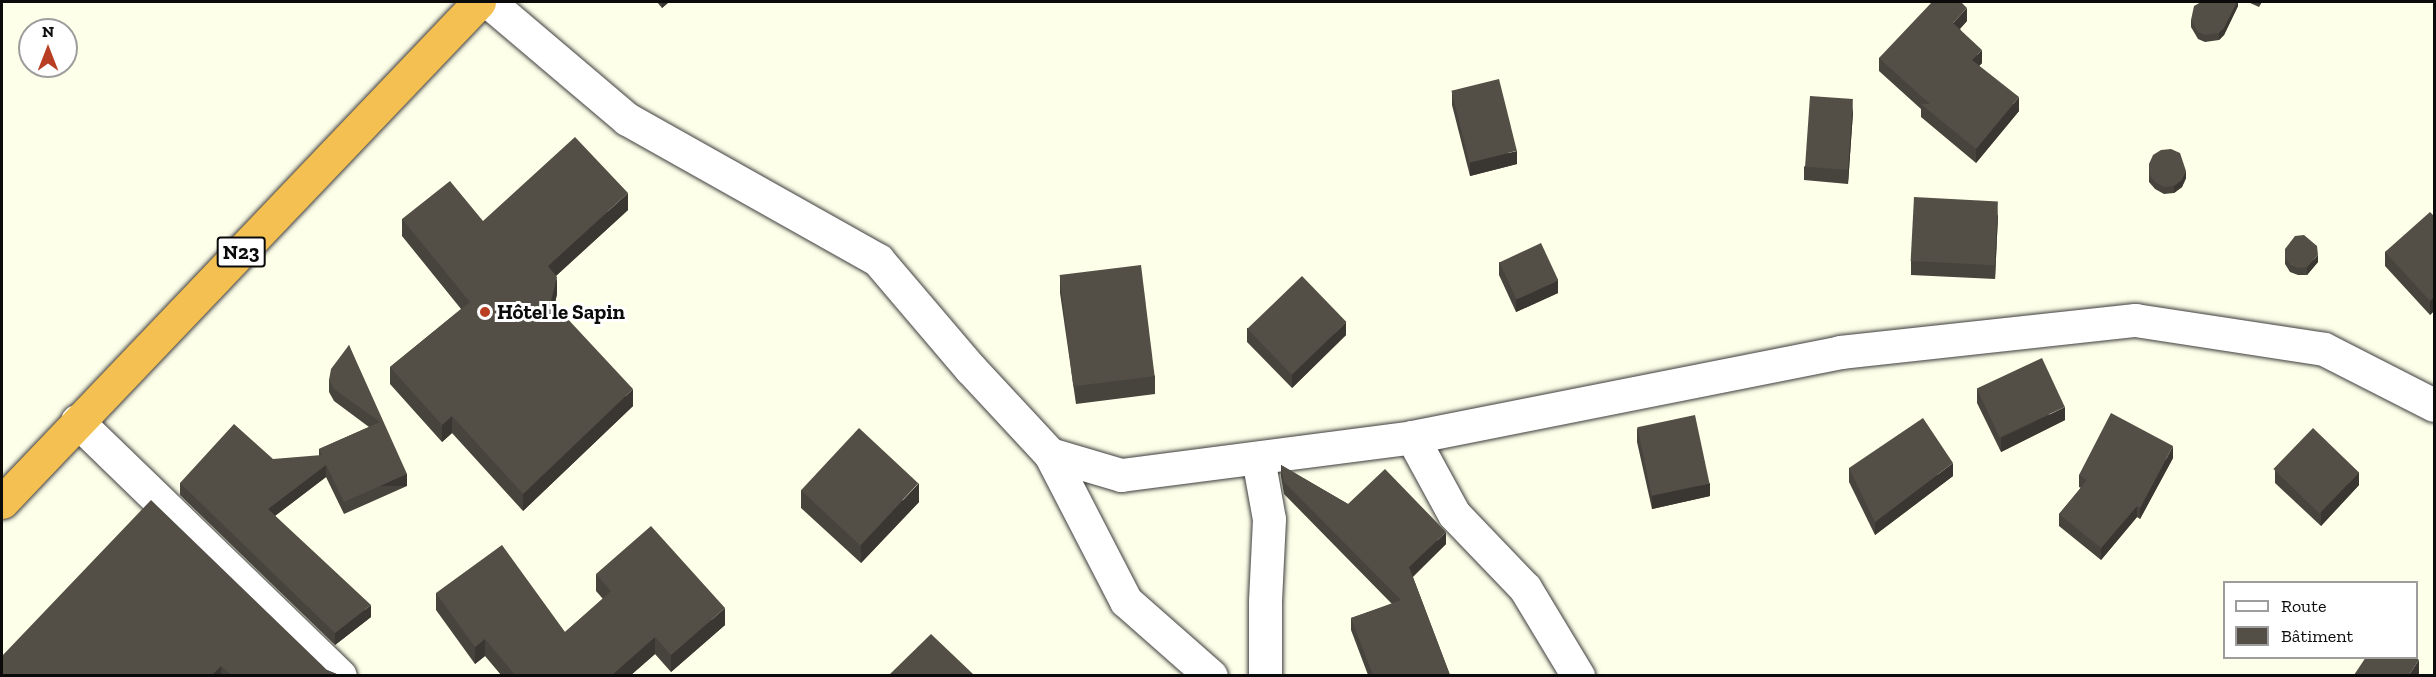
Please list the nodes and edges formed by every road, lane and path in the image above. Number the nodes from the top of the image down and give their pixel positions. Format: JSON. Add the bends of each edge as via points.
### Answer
{"nodes":[{"id":1,"x":479,"y":2,"type":"edge"},
{"id":2,"x":489,"y":2,"type":"edge"},
{"id":3,"x":2434,"y":405,"type":"edge"},
{"id":4,"x":77,"y":421,"type":"junction"},
{"id":5,"x":1412,"y":437,"type":"junction"},
{"id":6,"x":1050,"y":454,"type":"junction"},
{"id":7,"x":1258,"y":458,"type":"junction"},
{"id":8,"x":2,"y":502,"type":"edge"},
{"id":9,"x":340,"y":675,"type":"edge"},
{"id":10,"x":1211,"y":675,"type":"edge"},
{"id":11,"x":1266,"y":675,"type":"edge"},
{"id":12,"x":1578,"y":675,"type":"edge"}],
"edges":[{"from":1,"to":4,"type":"highway","number":"N23"},
{"from":2,"to":6,"type":"street","via":[[627,118],[878,260]]},
{"from":3,"to":5,"type":"street","via":[[2324,349],[2135,320],[1840,352]]},
{"from":4,"to":8,"type":"highway","number":"N23"},
{"from":4,"to":9,"type":"street"},
{"from":5,"to":7,"type":"street"},
{"from":5,"to":12,"type":"street","via":[[1454,514],[1525,588]]},
{"from":6,"to":7,"type":"street","via":[[1121,475]]},
{"from":6,"to":10,"type":"street","via":[[1126,601]]},
{"from":7,"to":11,"type":"street","via":[[1269,519]]}]}
